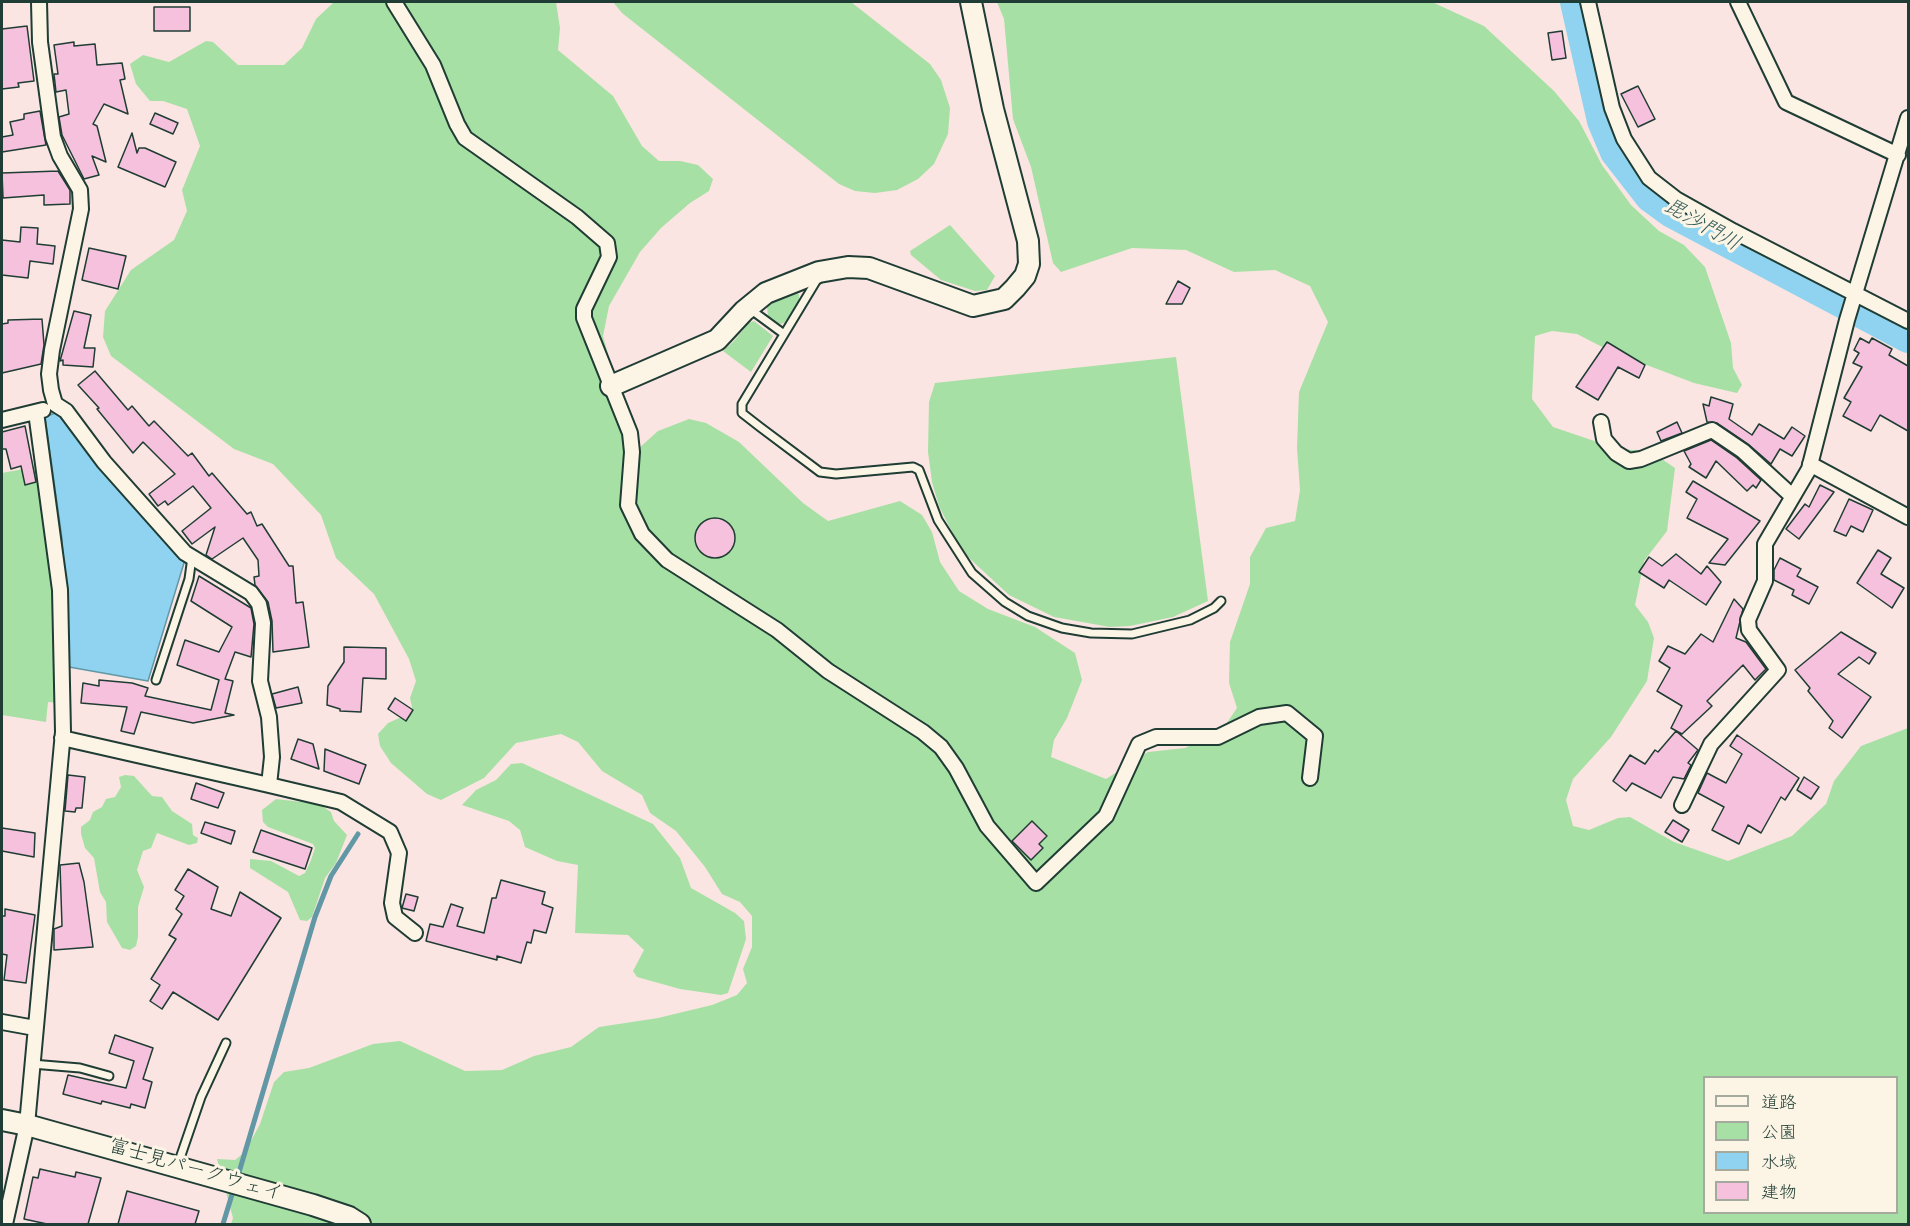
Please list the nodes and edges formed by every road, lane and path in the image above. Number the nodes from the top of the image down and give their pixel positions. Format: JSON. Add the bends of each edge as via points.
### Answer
{"nodes":[{"id":1,"x":39,"y":2,"type":"edge"},
{"id":2,"x":394,"y":2,"type":"edge"},
{"id":3,"x":971,"y":2,"type":"edge"},
{"id":4,"x":1588,"y":2,"type":"edge"},
{"id":5,"x":1738,"y":2,"type":"edge"},
{"id":6,"x":1908,"y":118,"type":"edge"},
{"id":7,"x":1898,"y":155,"type":"junction"},
{"id":8,"x":819,"y":272,"type":"junction"},
{"id":9,"x":1856,"y":294,"type":"junction"},
{"id":10,"x":748,"y":307,"type":"junction"},
{"id":11,"x":1908,"y":321,"type":"edge"},
{"id":12,"x":784,"y":334,"type":"junction"},
{"id":13,"x":611,"y":386,"type":"junction"},
{"id":14,"x":55,"y":404,"type":"junction"},
{"id":15,"x":36,"y":412,"type":"junction"},
{"id":16,"x":2,"y":420,"type":"edge"},
{"id":17,"x":1601,"y":422,"type":"dead end"},
{"id":18,"x":1810,"y":464,"type":"junction"},
{"id":19,"x":1792,"y":496,"type":"junction"},
{"id":20,"x":1908,"y":517,"type":"edge"},
{"id":21,"x":192,"y":557,"type":"junction"},
{"id":22,"x":1221,"y":601,"type":"dead end"},
{"id":23,"x":156,"y":680,"type":"dead end"},
{"id":24,"x":62,"y":738,"type":"junction"},
{"id":25,"x":1310,"y":778,"type":"dead end"},
{"id":26,"x":269,"y":785,"type":"junction"},
{"id":27,"x":1682,"y":805,"type":"dead end"},
{"id":28,"x":415,"y":933,"type":"dead end"},
{"id":29,"x":2,"y":1022,"type":"edge"},
{"id":30,"x":35,"y":1028,"type":"junction"},
{"id":31,"x":226,"y":1043,"type":"dead end"},
{"id":32,"x":32,"y":1064,"type":"junction"},
{"id":33,"x":109,"y":1076,"type":"dead end"},
{"id":34,"x":2,"y":1120,"type":"edge"},
{"id":35,"x":27,"y":1125,"type":"junction"},
{"id":36,"x":177,"y":1167,"type":"junction"},
{"id":37,"x":5,"y":1224,"type":"edge"},
{"id":38,"x":360,"y":1224,"type":"edge"}],
"edges":[{"from":1,"to":14,"type":"street","via":[[51,127],[60,156],[80,190],[81,209],[52,350],[49,374]]},
{"from":2,"to":13,"type":"street","via":[[433,65],[465,138],[577,217],[607,243],[609,257],[584,309],[584,318]]},
{"from":3,"to":8,"type":"street","via":[[993,109],[1028,241],[1025,276],[1004,299],[973,306],[869,268]]},
{"from":4,"to":9,"type":"street","via":[[1612,108],[1624,139],[1649,178],[1676,199],[1733,231]]},
{"from":5,"to":7,"type":"street","via":[[1786,102]]},
{"from":6,"to":7,"type":"street"},
{"from":7,"to":9,"type":"street"},
{"from":8,"to":10,"type":"street","via":[[766,293]]},
{"from":8,"to":12,"type":"lane","via":[[817,282]]},
{"from":9,"to":11,"type":"street"},
{"from":9,"to":18,"type":"street"},
{"from":10,"to":12,"type":"lane"},
{"from":10,"to":13,"type":"street","via":[[717,340]]},
{"from":12,"to":22,"type":"lane","via":[[742,404],[742,413],[820,472],[913,467],[919,470],[938,520],[972,573],[1028,616],[1062,628],[1132,634],[1190,620]]},
{"from":13,"to":25,"type":"street","via":[[631,441],[628,505],[652,547],[941,747],[987,826],[1036,883],[1106,816],[1139,744],[1156,737],[1218,737],[1259,717],[1287,713],[1315,736]]},
{"from":14,"to":15,"type":"street"},
{"from":14,"to":21,"type":"street","via":[[66,411],[104,462]]},
{"from":15,"to":16,"type":"street"},
{"from":15,"to":24,"type":"street","via":[[60,590]]},
{"from":17,"to":19,"type":"street","via":[[1604,439],[1629,461],[1713,430],[1743,450]]},
{"from":18,"to":19,"type":"street"},
{"from":18,"to":20,"type":"street"},
{"from":19,"to":27,"type":"street","via":[[1765,544],[1765,581],[1748,620],[1749,630],[1777,674],[1711,744]]},
{"from":21,"to":23,"type":"lane","via":[[189,579]]},
{"from":21,"to":26,"type":"street","via":[[251,593],[263,615],[260,681],[271,736]]},
{"from":24,"to":26,"type":"street"},
{"from":24,"to":30,"type":"street"},
{"from":26,"to":28,"type":"street","via":[[341,801],[390,832],[399,853],[392,903],[395,917]]},
{"from":29,"to":30,"type":"street"},
{"from":30,"to":32,"type":"street"},
{"from":31,"to":36,"type":"lane","via":[[201,1097]]},
{"from":32,"to":33,"type":"lane","via":[[80,1068]]},
{"from":32,"to":35,"type":"street"},
{"from":34,"to":35,"type":"street","name":"富士見パークウェイ"},
{"from":35,"to":36,"type":"street","name":"富士見パークウェイ"},
{"from":35,"to":37,"type":"street"},
{"from":36,"to":38,"type":"street","name":"富士見パークウェイ","via":[[313,1205]]}]}
